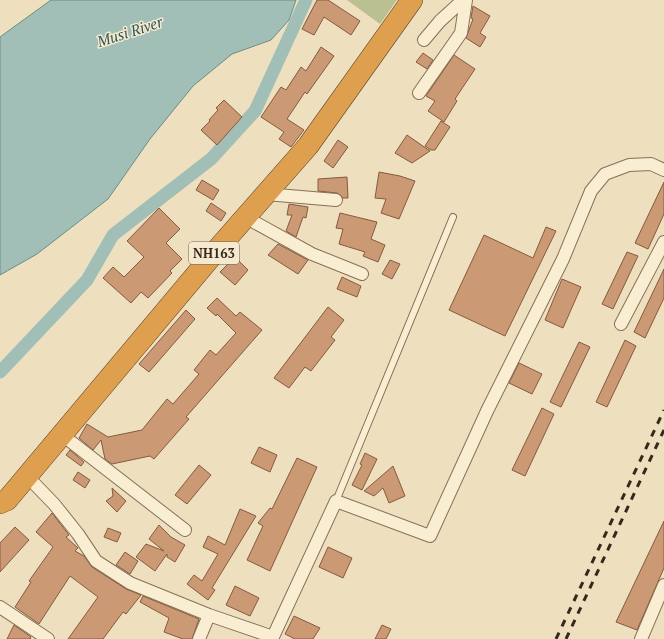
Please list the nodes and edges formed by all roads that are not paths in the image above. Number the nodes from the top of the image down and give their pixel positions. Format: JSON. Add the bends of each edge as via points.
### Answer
{"nodes":[{"id":1,"x":412,"y":0,"type":"edge"},
{"id":2,"x":464,"y":0,"type":"edge"},
{"id":3,"x":424,"y":40,"type":"dead end"},
{"id":4,"x":419,"y":92,"type":"dead end"},
{"id":5,"x":664,"y":170,"type":"edge"},
{"id":6,"x":266,"y":194,"type":"junction"},
{"id":7,"x":336,"y":200,"type":"dead end"},
{"id":8,"x":245,"y":217,"type":"junction"},
{"id":9,"x":453,"y":217,"type":"dead end"},
{"id":10,"x":664,"y":242,"type":"edge"},
{"id":11,"x":362,"y":274,"type":"dead end"},
{"id":12,"x":622,"y":324,"type":"dead end"},
{"id":13,"x":61,"y":434,"type":"junction"},
{"id":14,"x":26,"y":475,"type":"junction"},
{"id":15,"x":2,"y":498,"type":"edge"},
{"id":16,"x":336,"y":501,"type":"junction"},
{"id":17,"x":0,"y":520,"type":"edge"},
{"id":18,"x":185,"y":530,"type":"dead end"},
{"id":19,"x":664,"y":585,"type":"edge"},
{"id":20,"x":0,"y":607,"type":"edge"},
{"id":21,"x":209,"y":615,"type":"junction"},
{"id":22,"x":272,"y":638,"type":"edge"},
{"id":23,"x":48,"y":639,"type":"edge"},
{"id":24,"x":199,"y":639,"type":"edge"},
{"id":25,"x":641,"y":639,"type":"edge"}],
"edges":[{"from":1,"to":6,"type":"highway","number":"NH163","via":[[308,146]]},
{"from":2,"to":3,"type":"street","via":[[440,21]]},
{"from":2,"to":4,"type":"street","via":[[461,33]]},
{"from":5,"to":16,"type":"street","via":[[651,164],[629,165],[605,174],[591,191],[563,259],[430,536]]},
{"from":6,"to":7,"type":"street"},
{"from":6,"to":8,"type":"highway","number":"NH163"},
{"from":8,"to":11,"type":"street","via":[[312,254]]},
{"from":8,"to":13,"type":"highway","number":"NH163"},
{"from":9,"to":16,"type":"lane"},
{"from":10,"to":12,"type":"street"},
{"from":13,"to":14,"type":"highway","number":"NH163"},
{"from":13,"to":18,"type":"street"},
{"from":14,"to":15,"type":"highway","number":"NH163"},
{"from":14,"to":21,"type":"street","via":[[54,504],[96,561],[130,583]]},
{"from":15,"to":17,"type":"highway","number":"NH163","via":[[3,516]]},
{"from":16,"to":22,"type":"street"},
{"from":19,"to":25,"type":"street"},
{"from":20,"to":23,"type":"street"},
{"from":21,"to":22,"type":"street"},
{"from":21,"to":24,"type":"street"}]}
